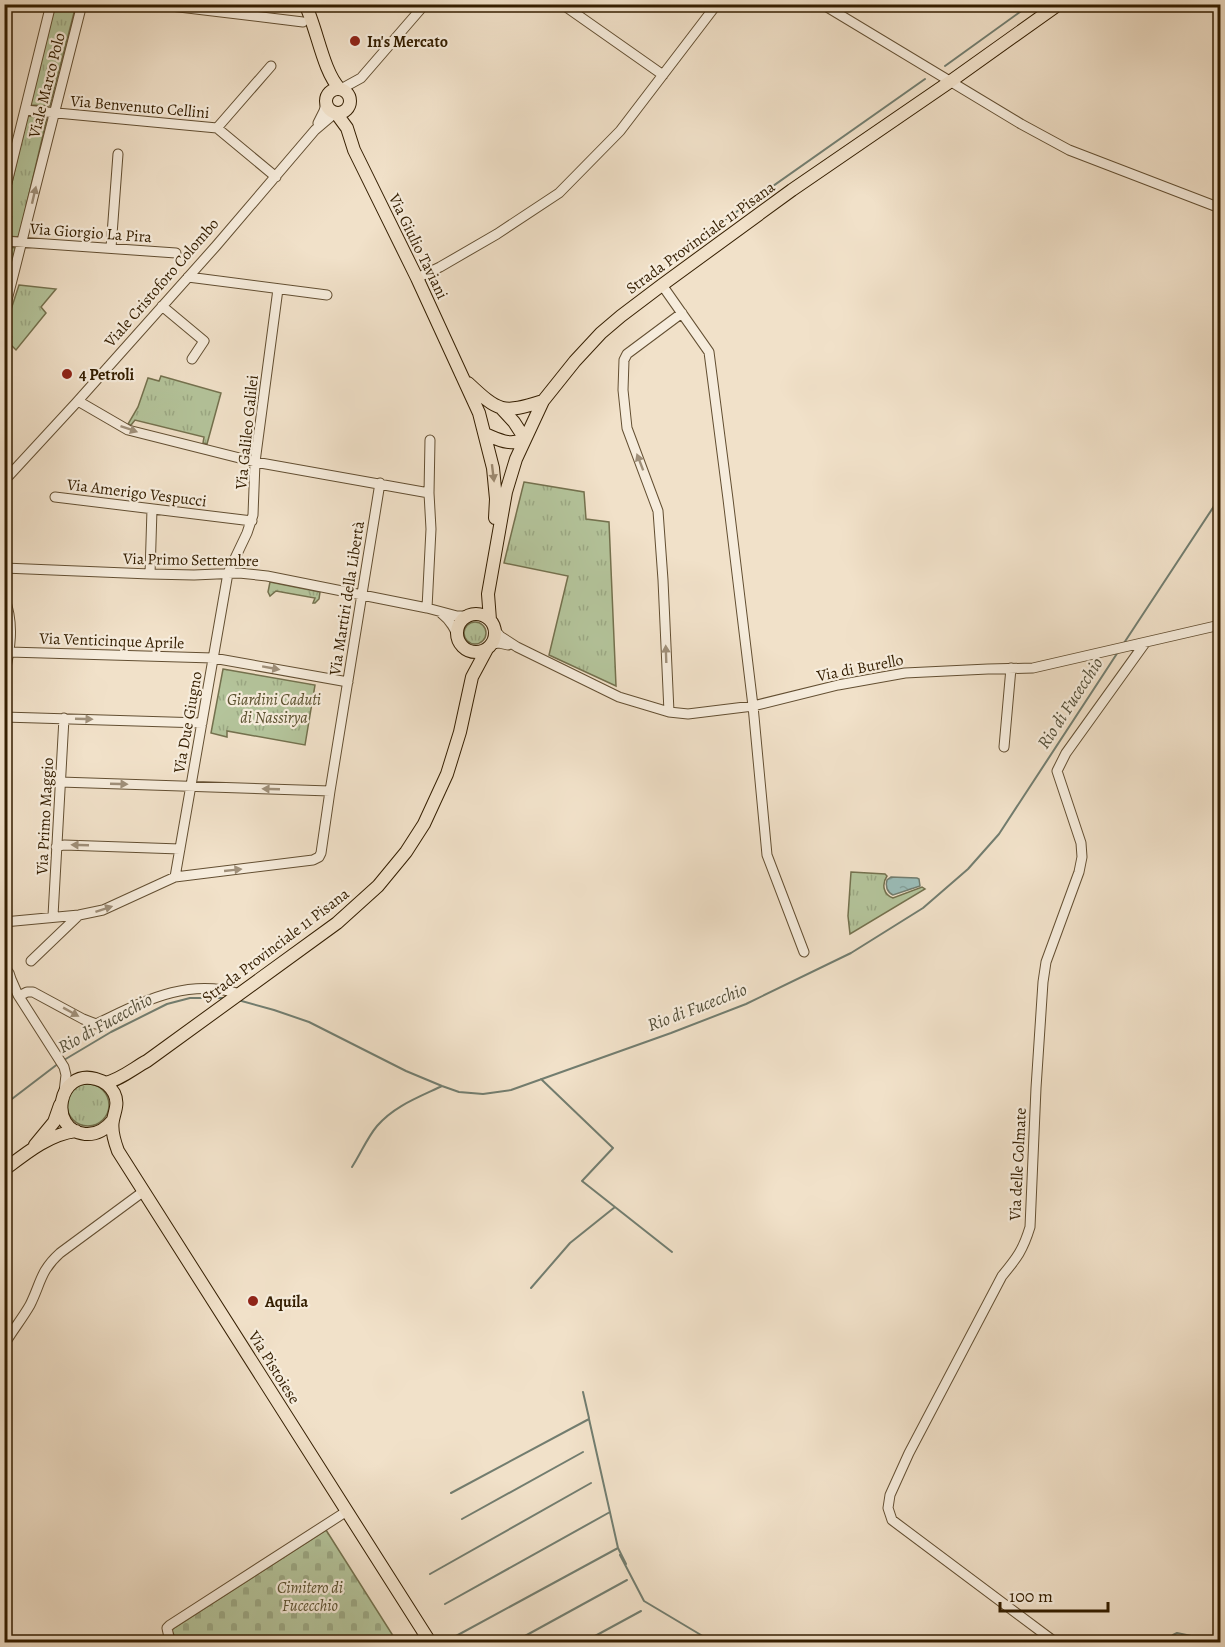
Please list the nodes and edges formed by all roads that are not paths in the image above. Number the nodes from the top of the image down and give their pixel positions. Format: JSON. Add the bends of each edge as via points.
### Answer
{"nodes":[{"id":1,"x":51,"y":4,"type":"edge"},
{"id":2,"x":82,"y":4,"type":"edge"},
{"id":3,"x":154,"y":4,"type":"edge"},
{"id":4,"x":305,"y":4,"type":"edge"},
{"id":5,"x":425,"y":4,"type":"edge"},
{"id":6,"x":562,"y":4,"type":"edge"},
{"id":7,"x":717,"y":4,"type":"edge"},
{"id":8,"x":822,"y":4,"type":"edge"},
{"id":9,"x":1059,"y":4,"type":"edge"},
{"id":10,"x":303,"y":22,"type":"dead end"},
{"id":11,"x":271,"y":66,"type":"dead end"},
{"id":12,"x":663,"y":75,"type":"junction"},
{"id":13,"x":951,"y":81,"type":"junction"},
{"id":14,"x":334,"y":94,"type":"junction"},
{"id":15,"x":349,"y":105,"type":"junction"},
{"id":16,"x":25,"y":110,"type":"junction"},
{"id":17,"x":54,"y":112,"type":"junction"},
{"id":18,"x":336,"y":113,"type":"junction"},
{"id":19,"x":217,"y":128,"type":"junction"},
{"id":20,"x":347,"y":128,"type":"junction"},
{"id":21,"x":315,"y":130,"type":"junction"},
{"id":22,"x":118,"y":154,"type":"dead end"},
{"id":23,"x":276,"y":177,"type":"junction"},
{"id":24,"x":4,"y":195,"type":"edge"},
{"id":25,"x":1221,"y":208,"type":"edge"},
{"id":26,"x":4,"y":241,"type":"edge"},
{"id":27,"x":22,"y":242,"type":"junction"},
{"id":28,"x":111,"y":248,"type":"junction"},
{"id":29,"x":176,"y":254,"type":"dead end"},
{"id":30,"x":188,"y":277,"type":"junction"},
{"id":31,"x":417,"y":278,"type":"junction"},
{"id":32,"x":662,"y":285,"type":"junction"},
{"id":33,"x":278,"y":289,"type":"junction"},
{"id":34,"x":327,"y":295,"type":"dead end"},
{"id":35,"x":162,"y":306,"type":"junction"},
{"id":36,"x":4,"y":312,"type":"edge"},
{"id":37,"x":682,"y":313,"type":"junction"},
{"id":38,"x":192,"y":359,"type":"dead end"},
{"id":39,"x":463,"y":378,"type":"junction"},
{"id":40,"x":78,"y":401,"type":"junction"},
{"id":41,"x":543,"y":401,"type":"junction"},
{"id":42,"x":502,"y":409,"type":"junction"},
{"id":43,"x":485,"y":434,"type":"junction"},
{"id":44,"x":525,"y":439,"type":"junction"},
{"id":45,"x":430,"y":440,"type":"dead end"},
{"id":46,"x":255,"y":462,"type":"junction"},
{"id":47,"x":4,"y":481,"type":"edge"},
{"id":48,"x":380,"y":483,"type":"junction"},
{"id":49,"x":429,"y":492,"type":"junction"},
{"id":50,"x":55,"y":497,"type":"dead end"},
{"id":51,"x":152,"y":509,"type":"junction"},
{"id":52,"x":252,"y":521,"type":"junction"},
{"id":53,"x":495,"y":549,"type":"junction"},
{"id":54,"x":4,"y":568,"type":"edge"},
{"id":55,"x":17,"y":569,"type":"junction"},
{"id":56,"x":228,"y":573,"type":"junction"},
{"id":57,"x":4,"y":574,"type":"edge"},
{"id":58,"x":150,"y":574,"type":"junction"},
{"id":59,"x":488,"y":594,"type":"junction"},
{"id":60,"x":362,"y":595,"type":"junction"},
{"id":61,"x":4,"y":597,"type":"edge"},
{"id":62,"x":427,"y":608,"type":"junction"},
{"id":63,"x":440,"y":612,"type":"junction"},
{"id":64,"x":470,"y":615,"type":"junction"},
{"id":65,"x":493,"y":625,"type":"junction"},
{"id":66,"x":1221,"y":625,"type":"edge"},
{"id":67,"x":1145,"y":643,"type":"junction"},
{"id":68,"x":462,"y":644,"type":"junction"},
{"id":69,"x":489,"y":646,"type":"junction"},
{"id":70,"x":516,"y":647,"type":"junction"},
{"id":71,"x":9,"y":652,"type":"junction"},
{"id":72,"x":213,"y":658,"type":"junction"},
{"id":73,"x":1011,"y":668,"type":"junction"},
{"id":74,"x":4,"y":677,"type":"edge"},
{"id":75,"x":472,"y":677,"type":"junction"},
{"id":76,"x":348,"y":682,"type":"junction"},
{"id":77,"x":753,"y":706,"type":"junction"},
{"id":78,"x":669,"y":712,"type":"junction"},
{"id":79,"x":4,"y":717,"type":"edge"},
{"id":80,"x":64,"y":718,"type":"junction"},
{"id":81,"x":202,"y":723,"type":"junction"},
{"id":82,"x":1004,"y":747,"type":"dead end"},
{"id":83,"x":60,"y":782,"type":"junction"},
{"id":84,"x":191,"y":786,"type":"junction"},
{"id":85,"x":330,"y":791,"type":"junction"},
{"id":86,"x":56,"y":847,"type":"junction"},
{"id":87,"x":180,"y":849,"type":"junction"},
{"id":88,"x":175,"y":877,"type":"junction"},
{"id":89,"x":78,"y":915,"type":"junction"},
{"id":90,"x":53,"y":916,"type":"junction"},
{"id":91,"x":4,"y":922,"type":"edge"},
{"id":92,"x":804,"y":952,"type":"dead end"},
{"id":93,"x":31,"y":961,"type":"dead end"},
{"id":94,"x":4,"y":963,"type":"edge"},
{"id":95,"x":7,"y":979,"type":"edge"},
{"id":96,"x":242,"y":992,"type":"junction"},
{"id":97,"x":19,"y":995,"type":"junction"},
{"id":98,"x":147,"y":1061,"type":"junction"},
{"id":99,"x":64,"y":1068,"type":"junction"},
{"id":100,"x":89,"y":1078,"type":"junction"},
{"id":101,"x":105,"y":1083,"type":"junction"},
{"id":102,"x":62,"y":1098,"type":"junction"},
{"id":103,"x":116,"y":1099,"type":"junction"},
{"id":104,"x":113,"y":1120,"type":"junction"},
{"id":105,"x":82,"y":1132,"type":"junction"},
{"id":106,"x":117,"y":1149,"type":"junction"},
{"id":107,"x":30,"y":1150,"type":"junction"},
{"id":108,"x":4,"y":1170,"type":"edge"},
{"id":109,"x":144,"y":1191,"type":"junction"},
{"id":110,"x":4,"y":1346,"type":"edge"},
{"id":111,"x":347,"y":1511,"type":"junction"},
{"id":112,"x":170,"y":1642,"type":"edge"},
{"id":113,"x":430,"y":1642,"type":"edge"},
{"id":114,"x":1055,"y":1642,"type":"edge"}],
"edges":[{"from":1,"to":16,"type":"street","name":"Viale Marco Polo"},
{"from":2,"to":17,"type":"street","name":"Viale Marco Polo"},
{"from":3,"to":10,"type":"street"},
{"from":4,"to":14,"type":"main road","via":[[313,19]]},
{"from":5,"to":14,"type":"street","via":[[361,78]]},
{"from":6,"to":12,"type":"street"},
{"from":7,"to":12,"type":"street"},
{"from":8,"to":13,"type":"street"},
{"from":9,"to":13,"type":"main road","name":"Strada Provinciale 11 Pisana"},
{"from":11,"to":19,"type":"street","name":"Via Benvenuto Cellini"},
{"from":12,"to":31,"type":"street","via":[[620,131],[559,193],[497,234]]},
{"from":13,"to":25,"type":"street","via":[[1069,150]]},
{"from":13,"to":32,"type":"main road","name":"Strada Provinciale 11 Pisana"},
{"from":14,"to":15,"type":"main road","via":[[348,94]]},
{"from":14,"to":18,"type":"main road","via":[[330,110]]},
{"from":14,"to":21,"type":"street","name":"Viale Cristoforo Colombo"},
{"from":15,"to":18,"type":"main road","name":"Viale Cristoforo Colombo","via":[[345,111]]},
{"from":15,"to":20,"type":"main road","name":"Via Giulio Taviani"},
{"from":16,"to":17,"type":"street","name":"Via Benvenuto Cellini"},
{"from":16,"to":24,"type":"street","name":"Viale Marco Polo"},
{"from":17,"to":19,"type":"street","name":"Via Benvenuto Cellini"},
{"from":27,"to":17,"type":"street","name":"Viale Marco Polo","one_way":true},
{"from":18,"to":20,"type":"main road","name":"Via Giulio Taviani"},
{"from":18,"to":21,"type":"street","name":"Viale Cristoforo Colombo"},
{"from":19,"to":23,"type":"street","name":"Via Benvenuto Cellini"},
{"from":20,"to":31,"type":"main road","name":"Via Giulio Taviani"},
{"from":21,"to":23,"type":"street","name":"Viale Cristoforo Colombo"},
{"from":22,"to":28,"type":"street"},
{"from":23,"to":30,"type":"street","name":"Viale Cristoforo Colombo"},
{"from":26,"to":27,"type":"street","name":"Via Giorgio La Pira"},
{"from":27,"to":28,"type":"street","name":"Via Giorgio La Pira"},
{"from":27,"to":36,"type":"street","name":"Viale Marco Polo"},
{"from":28,"to":29,"type":"street","name":"Via Giorgio La Pira"},
{"from":30,"to":33,"type":"street"},
{"from":30,"to":35,"type":"street","name":"Viale Cristoforo Colombo"},
{"from":31,"to":39,"type":"main road","name":"Via Giulio Taviani"},
{"from":32,"to":37,"type":"street"},
{"from":32,"to":41,"type":"main road","name":"Strada Provinciale 11 Pisana","via":[[601,333]]},
{"from":33,"to":34,"type":"street"},
{"from":33,"to":46,"type":"street","name":"Via Galileo Galilei"},
{"from":35,"to":38,"type":"street","via":[[204,342]]},
{"from":35,"to":40,"type":"street","name":"Viale Cristoforo Colombo"},
{"from":37,"to":77,"type":"street","via":[[709,352]]},
{"from":78,"to":37,"type":"street","one_way":true,"via":[[658,511],[627,428],[623,390],[627,354]]},
{"from":39,"to":42,"type":"main road","name":"Via Giulio Taviani","via":[[487,401]]},
{"from":39,"to":43,"type":"main road","name":"Via Giulio Taviani"},
{"from":40,"to":46,"type":"street","one_way":true,"via":[[128,430]]},
{"from":40,"to":47,"type":"street","name":"Viale Cristoforo Colombo"},
{"from":41,"to":42,"type":"main road"},
{"from":41,"to":44,"type":"main road","name":"Strada Provinciale 11 Pisana"},
{"from":42,"to":44,"type":"main road","name":"Via Giulio Taviani"},
{"from":43,"to":44,"type":"main road","via":[[506,442]]},
{"from":43,"to":53,"type":"main road","name":"Via Giulio Taviani","one_way":true,"via":[[496,499]]},
{"from":44,"to":53,"type":"main road","name":"Strada Provinciale 11 Pisana","via":[[506,492]]},
{"from":45,"to":49,"type":"street"},
{"from":46,"to":48,"type":"street"},
{"from":46,"to":52,"type":"street","name":"Via Galileo Galilei"},
{"from":48,"to":49,"type":"street"},
{"from":48,"to":60,"type":"street","name":"Via Martiri della Libertà"},
{"from":49,"to":62,"type":"street"},
{"from":50,"to":51,"type":"street","name":"Via Amerigo Vespucci"},
{"from":51,"to":52,"type":"street","name":"Via Amerigo Vespucci"},
{"from":51,"to":58,"type":"street"},
{"from":52,"to":56,"type":"street","name":"Via Galileo Galilei"},
{"from":53,"to":59,"type":"main road","name":"Strada Provinciale 11 Pisana"},
{"from":54,"to":55,"type":"street","name":"Via Primo Settembre"},
{"from":55,"to":57,"type":"street","name":"Via Primo Settembre"},
{"from":55,"to":58,"type":"street","name":"Via Primo Settembre"},
{"from":56,"to":58,"type":"street","name":"Via Primo Settembre"},
{"from":56,"to":60,"type":"street","name":"Via Primo Settembre","via":[[265,576]]},
{"from":56,"to":72,"type":"street","name":"Via Due Giugno"},
{"from":59,"to":64,"type":"main road","name":"Strada Provinciale 11 Pisana"},
{"from":59,"to":65,"type":"main road","name":"Strada Provinciale 11 Pisana"},
{"from":60,"to":62,"type":"street"},
{"from":60,"to":76,"type":"street","name":"Via Martiri della Libertà"},
{"from":61,"to":71,"type":"street","via":[[11,622]]},
{"from":62,"to":63,"type":"street"},
{"from":63,"to":64,"type":"street"},
{"from":63,"to":68,"type":"street"},
{"from":64,"to":65,"type":"main road","via":[[482,615]]},
{"from":64,"to":68,"type":"main road","name":"Strada Provinciale 11 Pisana","via":[[458,628]]},
{"from":65,"to":69,"type":"main road","name":"Strada Provinciale 11 Pisana","via":[[495,637]]},
{"from":65,"to":70,"type":"street","name":"Via di Burello","via":[[500,636]]},
{"from":66,"to":67,"type":"street","name":"Via di Burello"},
{"from":67,"to":73,"type":"street","name":"Via di Burello","via":[[1033,668]]},
{"from":67,"to":114,"type":"street","name":"Via delle Colmate","via":[[1057,771],[1082,857],[1046,962],[1030,1227],[1018,1257],[1002,1276],[909,1453],[888,1508],[892,1520]]},
{"from":68,"to":69,"type":"main road","via":[[476,652]]},
{"from":68,"to":75,"type":"main road","name":"Strada Provinciale 11 Pisana"},
{"from":69,"to":70,"type":"street","name":"Via di Burello","via":[[499,643]]},
{"from":69,"to":75,"type":"main road","name":"Strada Provinciale 11 Pisana"},
{"from":70,"to":78,"type":"street","name":"Via di Burello","via":[[619,697]]},
{"from":71,"to":72,"type":"street","name":"Via Venticinque Aprile"},
{"from":71,"to":74,"type":"street"},
{"from":72,"to":76,"type":"street","name":"Via Venticinque Aprile","one_way":true},
{"from":72,"to":81,"type":"street","name":"Via Due Giugno"},
{"from":73,"to":77,"type":"street","name":"Via di Burello","via":[[870,678]]},
{"from":73,"to":82,"type":"street"},
{"from":75,"to":96,"type":"main road","name":"Strada Provinciale 11 Pisana","via":[[447,774],[406,852],[358,906]]},
{"from":76,"to":85,"type":"street","name":"Via Martiri della Libertà"},
{"from":77,"to":78,"type":"street","name":"Via di Burello","via":[[688,714]]},
{"from":77,"to":92,"type":"street","via":[[767,855]]},
{"from":79,"to":80,"type":"street"},
{"from":80,"to":81,"type":"street","one_way":true},
{"from":80,"to":83,"type":"street","name":"Via Primo Maggio"},
{"from":81,"to":84,"type":"street","name":"Via Due Giugno"},
{"from":83,"to":84,"type":"street","one_way":true},
{"from":83,"to":86,"type":"street","name":"Via Primo Maggio"},
{"from":85,"to":84,"type":"street","one_way":true},
{"from":84,"to":87,"type":"street","name":"Via Due Giugno"},
{"from":88,"to":85,"type":"street","name":"Via Martiri della Libertà","one_way":true,"via":[[317,859]]},
{"from":87,"to":86,"type":"street","one_way":true},
{"from":86,"to":90,"type":"street","name":"Via Primo Maggio"},
{"from":87,"to":88,"type":"street","name":"Via Due Giugno"},
{"from":89,"to":88,"type":"street","one_way":true,"via":[[104,910]]},
{"from":89,"to":90,"type":"street"},
{"from":89,"to":93,"type":"street"},
{"from":90,"to":91,"type":"street"},
{"from":94,"to":95,"type":"street"},
{"from":95,"to":97,"type":"street"},
{"from":97,"to":96,"type":"street","one_way":true,"via":[[33,992],[96,1024],[187,988]]},
{"from":96,"to":98,"type":"main road","name":"Strada Provinciale 11 Pisana"},
{"from":97,"to":99,"type":"street"},
{"from":98,"to":101,"type":"main road","name":"Strada Provinciale 11 Pisana"},
{"from":98,"to":103,"type":"main road","name":"Strada Provinciale 11 Pisana","via":[[123,1084]]},
{"from":99,"to":100,"type":"street"},
{"from":99,"to":102,"type":"street"},
{"from":100,"to":101,"type":"main road"},
{"from":100,"to":102,"type":"main road","via":[[74,1082]]},
{"from":101,"to":103,"type":"main road"},
{"from":102,"to":105,"type":"main road","via":[[64,1119]]},
{"from":102,"to":107,"type":"main road","via":[[54,1122]]},
{"from":103,"to":104,"type":"main road"},
{"from":104,"to":105,"type":"main road","via":[[102,1130]]},
{"from":104,"to":106,"type":"main road","name":"Via Pistoiese"},
{"from":105,"to":106,"type":"main road","name":"Via Pistoiese","via":[[99,1136]]},
{"from":105,"to":107,"type":"main road","via":[[57,1136]]},
{"from":106,"to":109,"type":"main road","name":"Via Pistoiese"},
{"from":107,"to":108,"type":"main road"},
{"from":109,"to":110,"type":"street","via":[[50,1263]]},
{"from":109,"to":111,"type":"main road","name":"Via Pistoiese"},
{"from":111,"to":112,"type":"street","via":[[170,1625]]},
{"from":111,"to":113,"type":"main road","name":"Via Pistoiese"}]}
